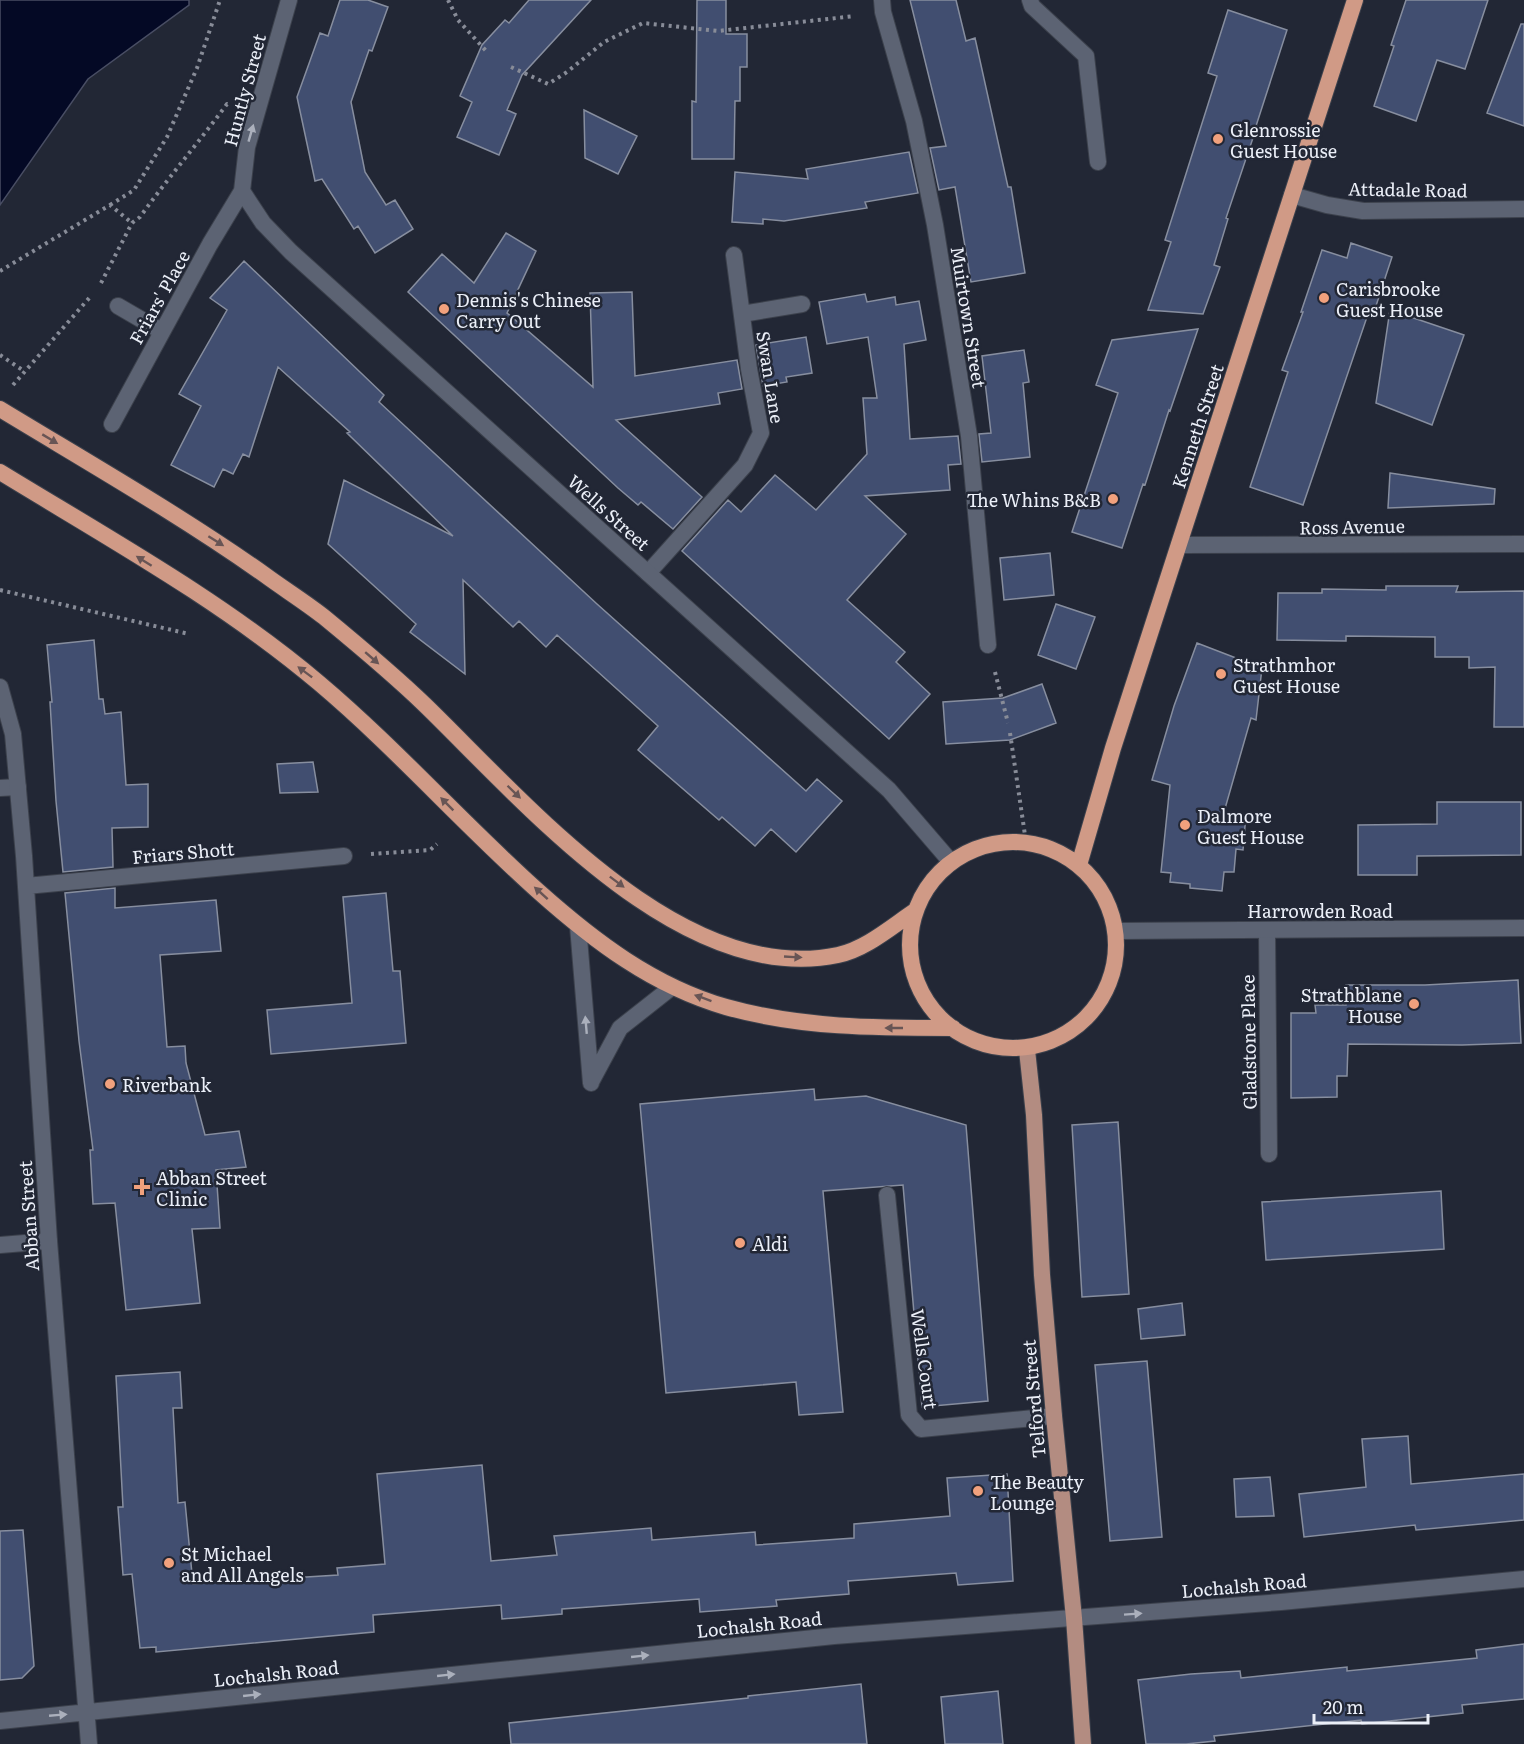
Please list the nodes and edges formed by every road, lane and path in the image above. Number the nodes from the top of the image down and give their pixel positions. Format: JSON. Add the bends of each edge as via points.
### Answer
{"nodes":[{"id":1,"x":220,"y":0,"type":"edge"},
{"id":2,"x":289,"y":0,"type":"edge"},
{"id":3,"x":448,"y":0,"type":"edge"},
{"id":4,"x":1030,"y":0,"type":"edge"},
{"id":5,"x":1355,"y":0,"type":"edge"},
{"id":6,"x":882,"y":6,"type":"edge"},
{"id":7,"x":488,"y":54,"type":"dead end"},
{"id":8,"x":511,"y":67,"type":"dead end"},
{"id":9,"x":257,"y":110,"type":"junction"},
{"id":10,"x":1098,"y":162,"type":"dead end"},
{"id":11,"x":243,"y":191,"type":"junction"},
{"id":12,"x":1292,"y":195,"type":"junction"},
{"id":13,"x":110,"y":205,"type":"junction"},
{"id":14,"x":1524,"y":209,"type":"edge"},
{"id":15,"x":132,"y":223,"type":"junction"},
{"id":16,"x":734,"y":255,"type":"dead end"},
{"id":17,"x":0,"y":271,"type":"edge"},
{"id":18,"x":802,"y":304,"type":"dead end"},
{"id":19,"x":118,"y":306,"type":"dead end"},
{"id":20,"x":742,"y":314,"type":"junction"},
{"id":21,"x":161,"y":331,"type":"junction"},
{"id":22,"x":0,"y":355,"type":"edge"},
{"id":23,"x":24,"y":371,"type":"junction"},
{"id":24,"x":12,"y":386,"type":"dead end"},
{"id":25,"x":0,"y":409,"type":"edge"},
{"id":26,"x":112,"y":424,"type":"dead end"},
{"id":27,"x":0,"y":472,"type":"edge"},
{"id":28,"x":1524,"y":544,"type":"edge"},
{"id":29,"x":1179,"y":545,"type":"junction"},
{"id":30,"x":648,"y":573,"type":"junction"},
{"id":31,"x":0,"y":590,"type":"edge"},
{"id":32,"x":189,"y":634,"type":"dead end"},
{"id":33,"x":988,"y":645,"type":"joint"},
{"id":34,"x":0,"y":687,"type":"edge"},
{"id":35,"x":1008,"y":723,"type":"dead end"},
{"id":36,"x":1010,"y":734,"type":"dead end"},
{"id":37,"x":18,"y":787,"type":"junction"},
{"id":38,"x":0,"y":788,"type":"edge"},
{"id":39,"x":1026,"y":842,"type":"junction"},
{"id":40,"x":437,"y":844,"type":"dead end"},
{"id":41,"x":344,"y":856,"type":"joint"},
{"id":42,"x":951,"y":862,"type":"junction"},
{"id":43,"x":1079,"y":865,"type":"junction"},
{"id":44,"x":26,"y":886,"type":"junction"},
{"id":45,"x":915,"y":911,"type":"junction"},
{"id":46,"x":578,"y":926,"type":"junction"},
{"id":47,"x":1524,"y":928,"type":"edge"},
{"id":48,"x":1267,"y":930,"type":"junction"},
{"id":49,"x":1117,"y":931,"type":"junction"},
{"id":50,"x":672,"y":987,"type":"junction"},
{"id":51,"x":953,"y":1028,"type":"junction"},
{"id":52,"x":1027,"y":1050,"type":"junction"},
{"id":53,"x":1269,"y":1155,"type":"dead end"},
{"id":54,"x":886,"y":1196,"type":"dead end"},
{"id":55,"x":50,"y":1241,"type":"junction"},
{"id":56,"x":0,"y":1245,"type":"edge"},
{"id":57,"x":1054,"y":1416,"type":"junction"},
{"id":58,"x":1524,"y":1579,"type":"edge"},
{"id":59,"x":1074,"y":1618,"type":"junction"},
{"id":60,"x":87,"y":1713,"type":"junction"},
{"id":61,"x":0,"y":1721,"type":"edge"},
{"id":62,"x":89,"y":1744,"type":"edge"},
{"id":63,"x":1083,"y":1744,"type":"edge"}],
"edges":[{"from":1,"to":13,"type":"path","via":[[197,68],[167,137],[134,190]]},
{"from":2,"to":9,"type":"street","name":"Huntly Street"},
{"from":3,"to":7,"type":"path","via":[[458,20]]},
{"from":4,"to":10,"type":"street","via":[[1086,56]]},
{"from":5,"to":12,"type":"highway","name":"Kenneth Street"},
{"from":6,"to":8,"type":"path","via":[[718,31],[643,23],[604,42],[548,84]]},
{"from":6,"to":33,"type":"street","name":"Muirtown Street","via":[[914,121],[939,248],[969,436]]},
{"from":11,"to":9,"type":"street","name":"Huntly Street","one_way":true,"via":[[247,147]]},
{"from":9,"to":15,"type":"path","via":[[227,104]]},
{"from":11,"to":21,"type":"street","name":"Friars' Place"},
{"from":11,"to":30,"type":"street","name":"Wells Street","via":[[263,223],[291,252]]},
{"from":12,"to":14,"type":"street","name":"Attadale Road","via":[[1363,211]]},
{"from":12,"to":29,"type":"highway","name":"Kenneth Street"},
{"from":13,"to":15,"type":"path"},
{"from":13,"to":17,"type":"path"},
{"from":15,"to":23,"type":"path","via":[[98,289]]},
{"from":16,"to":20,"type":"street","name":"Swan Lane"},
{"from":18,"to":20,"type":"street"},
{"from":19,"to":21,"type":"street"},
{"from":20,"to":30,"type":"street","name":"Swan Lane","via":[[762,433],[745,465]]},
{"from":21,"to":26,"type":"street","name":"Friars' Place"},
{"from":22,"to":23,"type":"path"},
{"from":23,"to":24,"type":"path"},
{"from":25,"to":45,"type":"highway","one_way":true,"via":[[222,544],[321,615],[422,702],[591,863],[683,927],[760,956],[814,959],[841,955],[873,940]]},
{"from":46,"to":27,"type":"highway","one_way":true,"via":[[318,682],[224,611]]},
{"from":28,"to":29,"type":"street","name":"Ross Avenue"},
{"from":29,"to":43,"type":"highway","name":"Kenneth Street"},
{"from":30,"to":42,"type":"street","name":"Wells Street","via":[[889,790]]},
{"from":31,"to":32,"type":"path"},
{"from":33,"to":35,"type":"path"},
{"from":34,"to":37,"type":"street","name":"Abban Street","via":[[13,734]]},
{"from":36,"to":39,"type":"path"},
{"from":37,"to":38,"type":"street"},
{"from":37,"to":44,"type":"street","name":"Abban Street"},
{"from":39,"to":42,"type":"highway","via":[[984,846]]},
{"from":39,"to":43,"type":"highway","via":[[1049,848]]},
{"from":40,"to":41,"type":"path","via":[[430,850]]},
{"from":41,"to":44,"type":"street","name":"Friars Shott"},
{"from":42,"to":45,"type":"highway","via":[[932,880]]},
{"from":43,"to":49,"type":"highway","via":[[1103,892]]},
{"from":44,"to":55,"type":"street","name":"Abban Street"},
{"from":45,"to":51,"type":"highway","via":[[909,935],[912,971],[927,1003]]},
{"from":46,"to":50,"type":"highway","via":[[632,965]]},
{"from":50,"to":46,"type":"street","one_way":true,"via":[[620,1028],[591,1083]]},
{"from":47,"to":48,"type":"street","name":"Harrowden Road"},
{"from":48,"to":49,"type":"street","name":"Harrowden Road"},
{"from":48,"to":53,"type":"street","name":"Gladstone Place"},
{"from":49,"to":52,"type":"highway","via":[[1116,967],[1099,1006],[1074,1031]]},
{"from":51,"to":50,"type":"highway","one_way":true,"via":[[854,1028],[791,1022],[725,1006]]},
{"from":51,"to":52,"type":"highway","via":[[987,1044]]},
{"from":52,"to":57,"type":"main road","name":"Telford Street"},
{"from":54,"to":57,"type":"street","name":"Wells Court","via":[[909,1415],[921,1429]]},
{"from":55,"to":56,"type":"street"},
{"from":55,"to":60,"type":"street","name":"Abban Street"},
{"from":57,"to":59,"type":"main road","name":"Telford Street"},
{"from":59,"to":58,"type":"street","name":"Lochalsh Road","one_way":true},
{"from":60,"to":59,"type":"street","name":"Lochalsh Road","one_way":true,"via":[[834,1636]]},
{"from":59,"to":63,"type":"main road","name":"Telford Street"},
{"from":61,"to":60,"type":"street","name":"Lochalsh Road","one_way":true},
{"from":60,"to":62,"type":"street","name":"Abban Street"}]}
